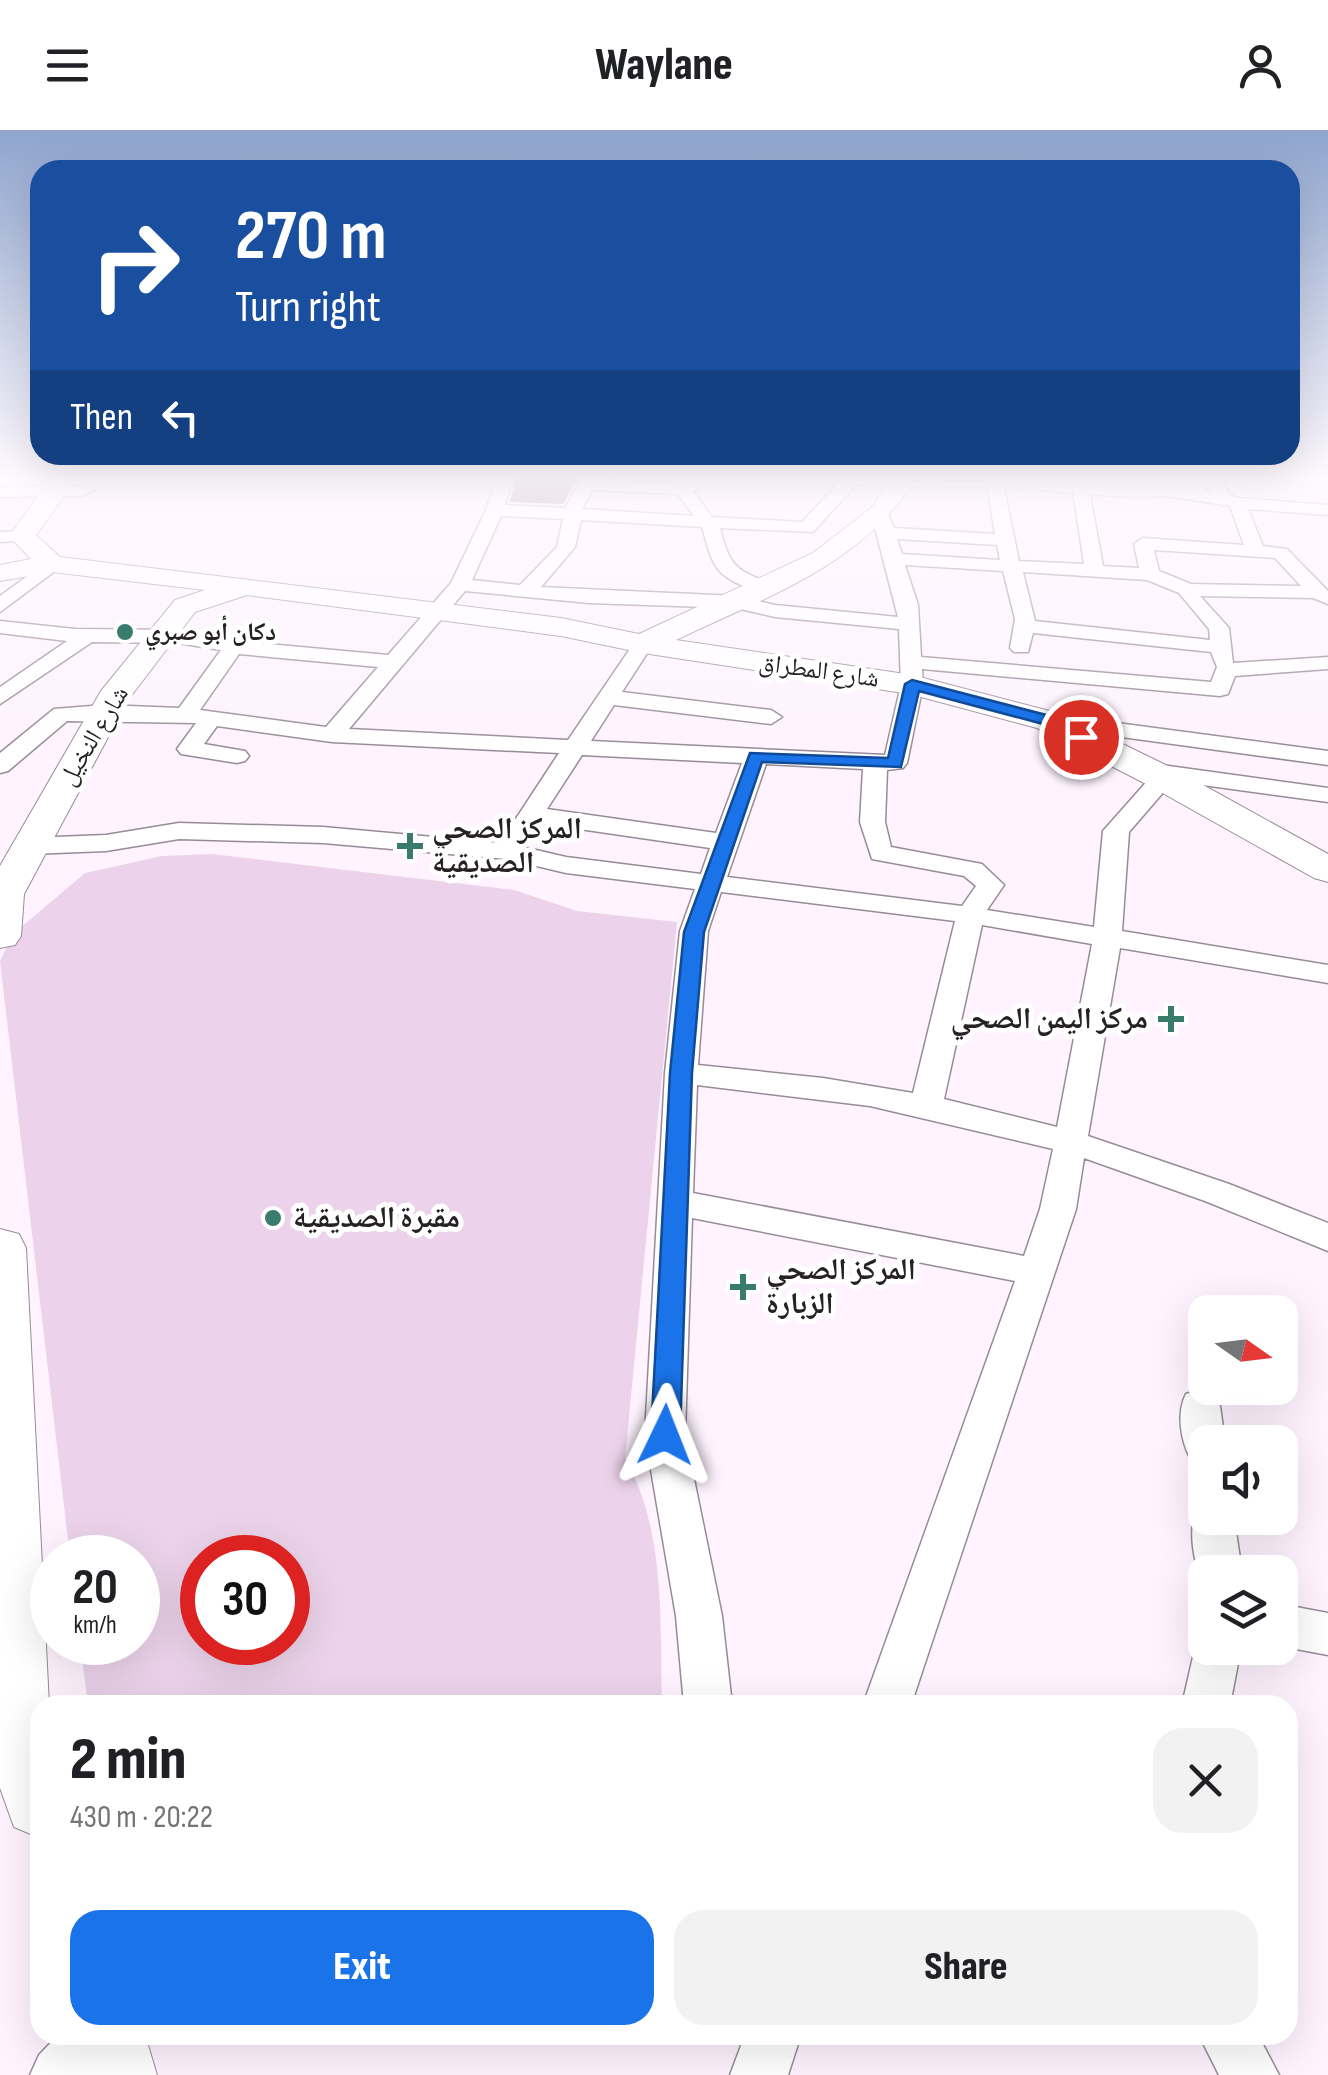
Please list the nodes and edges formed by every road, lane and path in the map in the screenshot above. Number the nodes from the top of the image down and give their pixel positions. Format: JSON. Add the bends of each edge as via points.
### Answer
{"nodes":[{"id":1,"x":27,"y":569,"type":"edge"},
{"id":2,"x":46,"y":569,"type":"edge"},
{"id":3,"x":66,"y":569,"type":"edge"},
{"id":4,"x":468,"y":569,"type":"edge"},
{"id":5,"x":546,"y":569,"type":"edge"},
{"id":6,"x":727,"y":569,"type":"edge"},
{"id":7,"x":804,"y":569,"type":"edge"},
{"id":8,"x":895,"y":569,"type":"edge"},
{"id":9,"x":1010,"y":569,"type":"edge"},
{"id":10,"x":1062,"y":569,"type":"edge"},
{"id":11,"x":1149,"y":569,"type":"edge"},
{"id":12,"x":1295,"y":569,"type":"edge"},
{"id":13,"x":1094,"y":571,"type":"joint"},
{"id":14,"x":0,"y":574,"type":"edge"},
{"id":15,"x":1150,"y":574,"type":"junction"},
{"id":16,"x":460,"y":585,"type":"junction"},
{"id":17,"x":766,"y":588,"type":"junction"},
{"id":18,"x":1188,"y":590,"type":"junction"},
{"id":19,"x":525,"y":591,"type":"junction"},
{"id":20,"x":589,"y":597,"type":"junction"},
{"id":21,"x":1323,"y":597,"type":"edge"},
{"id":22,"x":736,"y":602,"type":"junction"},
{"id":23,"x":0,"y":606,"type":"edge"},
{"id":24,"x":179,"y":606,"type":"junction"},
{"id":25,"x":438,"y":610,"type":"junction"},
{"id":26,"x":907,"y":624,"type":"junction"},
{"id":27,"x":1026,"y":626,"type":"junction"},
{"id":28,"x":0,"y":627,"type":"edge"},
{"id":29,"x":561,"y":627,"type":"junction"},
{"id":30,"x":88,"y":636,"type":"junction"},
{"id":31,"x":643,"y":644,"type":"junction"},
{"id":32,"x":234,"y":647,"type":"junction"},
{"id":33,"x":1219,"y":648,"type":"junction"},
{"id":34,"x":390,"y":662,"type":"junction"},
{"id":35,"x":1328,"y":663,"type":"edge"},
{"id":36,"x":1226,"y":670,"type":"junction"},
{"id":37,"x":1015,"y":672,"type":"junction"},
{"id":38,"x":911,"y":673,"type":"junction"},
{"id":39,"x":0,"y":697,"type":"edge"},
{"id":40,"x":607,"y":697,"type":"junction"},
{"id":41,"x":1146,"y":709,"type":"junction"},
{"id":42,"x":104,"y":712,"type":"junction"},
{"id":43,"x":0,"y":714,"type":"edge"},
{"id":44,"x":198,"y":717,"type":"junction"},
{"id":45,"x":771,"y":717,"type":"dead end"},
{"id":46,"x":50,"y":720,"type":"junction"},
{"id":47,"x":1048,"y":720,"type":"junction"},
{"id":48,"x":332,"y":735,"type":"junction"},
{"id":49,"x":575,"y":749,"type":"junction"},
{"id":50,"x":238,"y":756,"type":"dead end"},
{"id":51,"x":756,"y":757,"type":"junction"},
{"id":52,"x":1328,"y":758,"type":"edge"},
{"id":53,"x":875,"y":765,"type":"junction"},
{"id":54,"x":0,"y":766,"type":"edge"},
{"id":55,"x":1155,"y":774,"type":"junction"},
{"id":56,"x":1328,"y":795,"type":"edge"},
{"id":57,"x":531,"y":814,"type":"junction"},
{"id":58,"x":728,"y":844,"type":"junction"},
{"id":59,"x":30,"y":846,"type":"junction"},
{"id":60,"x":507,"y":851,"type":"junction"},
{"id":61,"x":1328,"y":870,"type":"edge"},
{"id":62,"x":711,"y":880,"type":"junction"},
{"id":63,"x":970,"y":915,"type":"junction"},
{"id":64,"x":1,"y":921,"type":"edge"},
{"id":65,"x":1108,"y":936,"type":"junction"},
{"id":66,"x":1328,"y":974,"type":"edge"},
{"id":67,"x":681,"y":1073,"type":"junction"},
{"id":68,"x":926,"y":1108,"type":"junction"},
{"id":69,"x":1072,"y":1141,"type":"junction"},
{"id":70,"x":674,"y":1202,"type":"junction"},
{"id":71,"x":1328,"y":1238,"type":"edge"},
{"id":72,"x":0,"y":1248,"type":"edge"},
{"id":73,"x":1036,"y":1272,"type":"junction"},
{"id":74,"x":1200,"y":1406,"type":"dead end"},
{"id":75,"x":1202,"y":1425,"type":"edge"},
{"id":76,"x":1298,"y":1628,"type":"edge"},
{"id":77,"x":1328,"y":1634,"type":"edge"},
{"id":78,"x":1214,"y":1665,"type":"edge"},
{"id":79,"x":707,"y":1695,"type":"edge"},
{"id":80,"x":890,"y":1695,"type":"edge"},
{"id":81,"x":1208,"y":1695,"type":"edge"},
{"id":82,"x":7,"y":1705,"type":"edge"},
{"id":83,"x":30,"y":1772,"type":"edge"},
{"id":84,"x":90,"y":2045,"type":"edge"},
{"id":85,"x":104,"y":2045,"type":"edge"},
{"id":86,"x":769,"y":2045,"type":"edge"},
{"id":87,"x":1233,"y":2045,"type":"edge"},
{"id":88,"x":60,"y":2075,"type":"edge"},
{"id":89,"x":114,"y":2075,"type":"edge"},
{"id":90,"x":759,"y":2075,"type":"edge"},
{"id":91,"x":1250,"y":2075,"type":"edge"}],
"edges":[{"from":1,"to":14,"type":"street"},
{"from":2,"to":23,"type":"street"},
{"from":3,"to":24,"type":"street"},
{"from":4,"to":16,"type":"street"},
{"from":5,"to":19,"type":"street"},
{"from":6,"to":17,"type":"street"},
{"from":7,"to":17,"type":"street"},
{"from":8,"to":26,"type":"street","via":[[908,605]]},
{"from":9,"to":27,"type":"street"},
{"from":10,"to":13,"type":"street"},
{"from":11,"to":15,"type":"street"},
{"from":12,"to":21,"type":"street"},
{"from":13,"to":15,"type":"street"},
{"from":15,"to":18,"type":"street"},
{"from":16,"to":19,"type":"street"},
{"from":16,"to":25,"type":"street"},
{"from":17,"to":22,"type":"street"},
{"from":18,"to":21,"type":"street"},
{"from":18,"to":33,"type":"street","via":[[1219,628]]},
{"from":19,"to":20,"type":"street"},
{"from":20,"to":22,"type":"street"},
{"from":20,"to":29,"type":"street"},
{"from":22,"to":26,"type":"street"},
{"from":22,"to":31,"type":"street"},
{"from":24,"to":25,"type":"street","name":"شارع المطراق","via":[[247,586]]},
{"from":24,"to":30,"type":"street"},
{"from":24,"to":32,"type":"street","via":[[209,638]]},
{"from":24,"to":42,"type":"street","name":"شارع النخيل"},
{"from":25,"to":29,"type":"street","name":"شارع المطراق"},
{"from":25,"to":34,"type":"street"},
{"from":26,"to":38,"type":"street"},
{"from":27,"to":33,"type":"street"},
{"from":27,"to":37,"type":"street"},
{"from":28,"to":30,"type":"street"},
{"from":29,"to":31,"type":"street","name":"شارع المطراق"},
{"from":30,"to":39,"type":"street"},
{"from":31,"to":38,"type":"street","name":"شارع المطراق"},
{"from":31,"to":40,"type":"street"},
{"from":32,"to":34,"type":"street"},
{"from":32,"to":44,"type":"street","via":[[210,676]]},
{"from":33,"to":36,"type":"street"},
{"from":34,"to":48,"type":"street"},
{"from":35,"to":36,"type":"street"},
{"from":36,"to":41,"type":"street","via":[[1220,689]]},
{"from":37,"to":38,"type":"street"},
{"from":37,"to":41,"type":"street"},
{"from":38,"to":47,"type":"street","name":"شارع المطراق"},
{"from":38,"to":53,"type":"street","via":[[895,763]]},
{"from":40,"to":45,"type":"street"},
{"from":40,"to":49,"type":"street"},
{"from":41,"to":47,"type":"street"},
{"from":41,"to":52,"type":"street"},
{"from":42,"to":44,"type":"street"},
{"from":42,"to":46,"type":"street"},
{"from":42,"to":59,"type":"street","name":"شارع النخيل"},
{"from":43,"to":46,"type":"street"},
{"from":44,"to":48,"type":"street"},
{"from":44,"to":50,"type":"street","via":[[189,749]]},
{"from":46,"to":54,"type":"street"},
{"from":47,"to":55,"type":"street","name":"شارع المطراق"},
{"from":48,"to":49,"type":"street"},
{"from":49,"to":51,"type":"street"},
{"from":49,"to":57,"type":"street"},
{"from":51,"to":53,"type":"street"},
{"from":51,"to":58,"type":"street"},
{"from":53,"to":63,"type":"street","via":[[875,844],[881,854],[974,870],[990,885]]},
{"from":55,"to":56,"type":"street"},
{"from":55,"to":61,"type":"street","name":"شارع المطراق"},
{"from":55,"to":65,"type":"street","via":[[1116,831]]},
{"from":57,"to":58,"type":"street"},
{"from":57,"to":60,"type":"street"},
{"from":58,"to":62,"type":"street"},
{"from":59,"to":60,"type":"street","via":[[106,844],[179,831]]},
{"from":59,"to":64,"type":"street","name":"شارع النخيل","via":[[4,894]]},
{"from":60,"to":62,"type":"street","via":[[566,865]]},
{"from":62,"to":63,"type":"street"},
{"from":62,"to":67,"type":"street","via":[[694,932]]},
{"from":63,"to":65,"type":"street"},
{"from":63,"to":68,"type":"street"},
{"from":65,"to":66,"type":"street"},
{"from":65,"to":69,"type":"street"},
{"from":67,"to":68,"type":"street"},
{"from":67,"to":70,"type":"street"},
{"from":68,"to":69,"type":"street"},
{"from":69,"to":71,"type":"street","via":[[1213,1188]]},
{"from":69,"to":73,"type":"street"},
{"from":70,"to":73,"type":"street"},
{"from":70,"to":79,"type":"street","via":[[665,1435]]},
{"from":72,"to":82,"type":"street"},
{"from":73,"to":80,"type":"street"},
{"from":74,"to":75,"type":"street"},
{"from":76,"to":77,"type":"street"},
{"from":78,"to":81,"type":"street"},
{"from":82,"to":83,"type":"street"},
{"from":84,"to":88,"type":"street"},
{"from":85,"to":89,"type":"street"},
{"from":86,"to":90,"type":"street"},
{"from":87,"to":91,"type":"street"}]}
